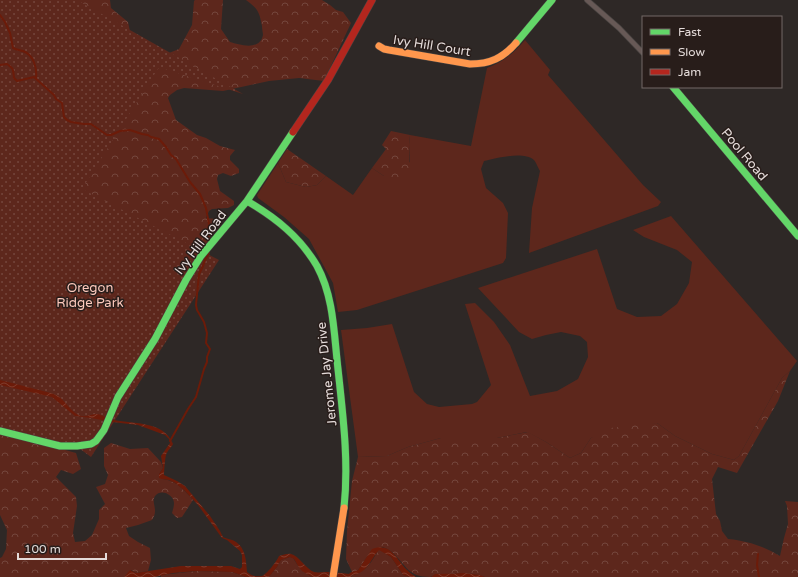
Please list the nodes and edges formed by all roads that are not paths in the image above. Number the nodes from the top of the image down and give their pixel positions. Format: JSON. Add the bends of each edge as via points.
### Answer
{"nodes":[{"id":1,"x":372,"y":0,"type":"edge"},
{"id":2,"x":552,"y":0,"type":"edge"},
{"id":3,"x":587,"y":0,"type":"edge"},
{"id":4,"x":379,"y":46,"type":"dead end"},
{"id":5,"x":642,"y":52,"type":"edge"},
{"id":6,"x":674,"y":88,"type":"edge"},
{"id":7,"x":247,"y":201,"type":"junction"},
{"id":8,"x":798,"y":236,"type":"edge"},
{"id":9,"x":0,"y":431,"type":"edge"},
{"id":10,"x":332,"y":577,"type":"edge"}],
"edges":[{"from":1,"to":7,"type":"street","name":"Ivy Hill Road","via":[[328,80]]},
{"from":2,"to":4,"type":"street","name":"Ivy Hill Court","via":[[514,45],[490,62],[457,63]]},
{"from":3,"to":5,"type":"street"},
{"from":6,"to":8,"type":"street","name":"Pool Road"},
{"from":7,"to":9,"type":"street","name":"Ivy Hill Road","via":[[201,256],[155,339],[118,397],[96,441],[77,446],[60,446]]},
{"from":7,"to":10,"type":"street","name":"Jerome Jay Drive","via":[[280,222],[312,256],[330,302],[346,458],[344,514]]}]}
